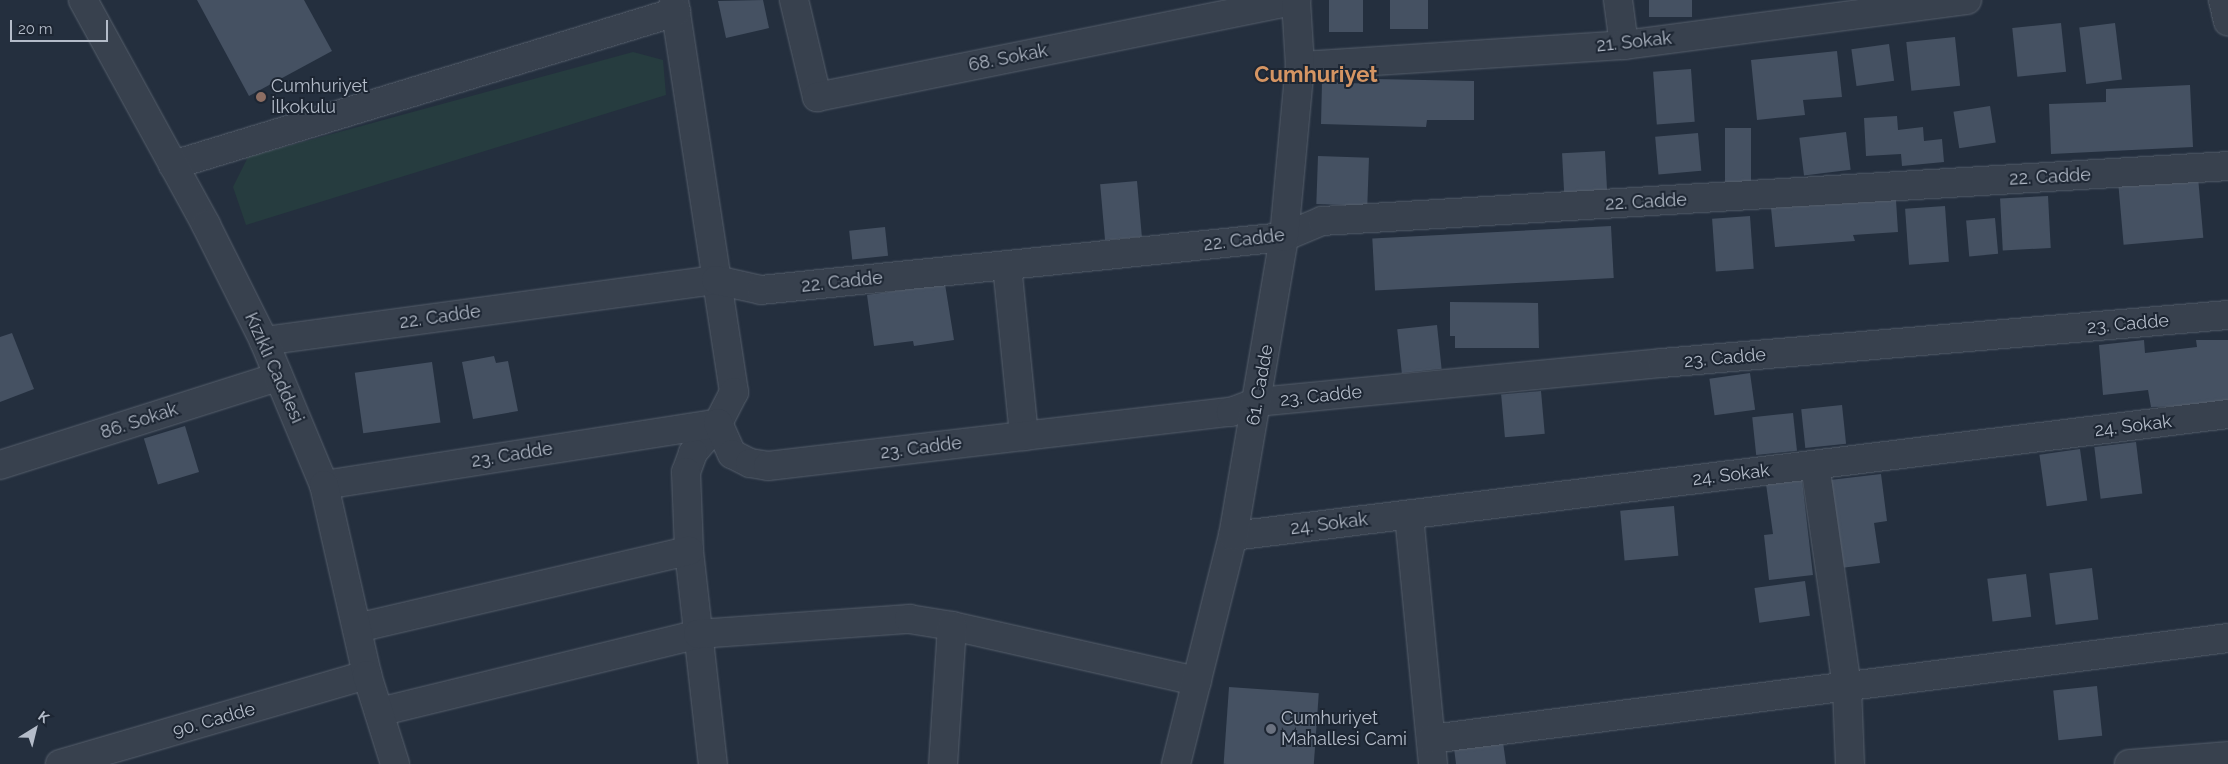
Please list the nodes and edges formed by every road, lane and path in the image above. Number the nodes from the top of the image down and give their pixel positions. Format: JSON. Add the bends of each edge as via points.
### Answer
{"nodes":[{"id":1,"x":83,"y":0,"type":"edge"},
{"id":2,"x":794,"y":0,"type":"edge"},
{"id":3,"x":1296,"y":0,"type":"edge"},
{"id":4,"x":1618,"y":0,"type":"edge"},
{"id":5,"x":1967,"y":0,"type":"edge"},
{"id":6,"x":2223,"y":0,"type":"edge"},
{"id":7,"x":675,"y":6,"type":"edge"},
{"id":8,"x":2228,"y":21,"type":"edge"},
{"id":9,"x":1624,"y":45,"type":"junction"},
{"id":10,"x":1300,"y":66,"type":"junction"},
{"id":11,"x":173,"y":165,"type":"junction"},
{"id":12,"x":2228,"y":166,"type":"edge"},
{"id":13,"x":1284,"y":237,"type":"junction"},
{"id":14,"x":1007,"y":265,"type":"junction"},
{"id":15,"x":716,"y":280,"type":"junction"},
{"id":16,"x":2228,"y":315,"type":"edge"},
{"id":17,"x":264,"y":341,"type":"junction"},
{"id":18,"x":278,"y":377,"type":"junction"},
{"id":19,"x":1257,"y":402,"type":"junction"},
{"id":20,"x":2228,"y":414,"type":"edge"},
{"id":21,"x":718,"y":423,"type":"junction"},
{"id":22,"x":1024,"y":436,"type":"junction"},
{"id":23,"x":0,"y":465,"type":"edge"},
{"id":24,"x":1815,"y":465,"type":"junction"},
{"id":25,"x":324,"y":485,"type":"junction"},
{"id":26,"x":1409,"y":515,"type":"junction"},
{"id":27,"x":1234,"y":536,"type":"junction"},
{"id":28,"x":689,"y":550,"type":"junction"},
{"id":29,"x":952,"y":626,"type":"junction"},
{"id":30,"x":357,"y":628,"type":"junction"},
{"id":31,"x":698,"y":634,"type":"junction"},
{"id":32,"x":2228,"y":638,"type":"edge"},
{"id":33,"x":367,"y":675,"type":"junction"},
{"id":34,"x":1197,"y":681,"type":"junction"},
{"id":35,"x":1847,"y":688,"type":"junction"},
{"id":36,"x":379,"y":712,"type":"junction"},
{"id":37,"x":1432,"y":751,"type":"edge"},
{"id":38,"x":2228,"y":756,"type":"edge"},
{"id":39,"x":67,"y":763,"type":"edge"},
{"id":40,"x":394,"y":764,"type":"edge"},
{"id":41,"x":713,"y":764,"type":"edge"},
{"id":42,"x":943,"y":764,"type":"edge"},
{"id":43,"x":1176,"y":764,"type":"edge"},
{"id":44,"x":1850,"y":764,"type":"edge"},
{"id":45,"x":2130,"y":764,"type":"edge"}],
"edges":[{"from":1,"to":11,"type":"street","name":"Kızıklı Caddesi"},
{"from":2,"to":3,"type":"street","name":"68. Sokak","via":[[816,97]]},
{"from":3,"to":10,"type":"street","name":"61. Cadde"},
{"from":4,"to":9,"type":"street"},
{"from":5,"to":9,"type":"street","name":"21. Sokak"},
{"from":6,"to":8,"type":"street"},
{"from":7,"to":11,"type":"street"},
{"from":7,"to":15,"type":"street"},
{"from":9,"to":10,"type":"street","name":"21. Sokak"},
{"from":10,"to":13,"type":"street","name":"61. Cadde"},
{"from":11,"to":17,"type":"street","name":"Kızıklı Caddesi"},
{"from":12,"to":13,"type":"street","name":"22. Cadde","via":[[1322,221]]},
{"from":13,"to":14,"type":"street","name":"22. Cadde"},
{"from":13,"to":19,"type":"street","name":"61. Cadde"},
{"from":14,"to":15,"type":"street","name":"22. Cadde","via":[[761,290]]},
{"from":14,"to":22,"type":"street"},
{"from":15,"to":17,"type":"street","name":"22. Cadde"},
{"from":15,"to":21,"type":"street","via":[[734,392]]},
{"from":16,"to":19,"type":"street","name":"23. Cadde","via":[[1652,364]]},
{"from":17,"to":18,"type":"street","name":"Kızıklı Caddesi"},
{"from":18,"to":23,"type":"street","name":"86. Sokak"},
{"from":18,"to":25,"type":"street","name":"Kızıklı Caddesi"},
{"from":19,"to":22,"type":"street","name":"23. Cadde","via":[[1231,412]]},
{"from":19,"to":27,"type":"street","name":"61. Cadde"},
{"from":20,"to":24,"type":"street","name":"24. Sokak"},
{"from":21,"to":22,"type":"street","name":"23. Cadde","via":[[732,454],[750,463],[768,466]]},
{"from":21,"to":25,"type":"street","name":"23. Cadde"},
{"from":21,"to":28,"type":"street","via":[[693,453],[686,472]]},
{"from":24,"to":26,"type":"street","name":"24. Sokak"},
{"from":24,"to":35,"type":"street"},
{"from":25,"to":30,"type":"street","name":"Kızıklı Caddesi"},
{"from":26,"to":27,"type":"street","name":"24. Sokak"},
{"from":26,"to":37,"type":"street"},
{"from":27,"to":34,"type":"street","name":"61. Cadde"},
{"from":28,"to":30,"type":"street"},
{"from":28,"to":31,"type":"street"},
{"from":29,"to":31,"type":"street","via":[[909,619]]},
{"from":29,"to":34,"type":"street"},
{"from":29,"to":42,"type":"street"},
{"from":30,"to":33,"type":"street","name":"Kızıklı Caddesi"},
{"from":31,"to":36,"type":"street"},
{"from":31,"to":41,"type":"street"},
{"from":32,"to":35,"type":"street"},
{"from":33,"to":36,"type":"street","name":"Kızıklı Caddesi"},
{"from":33,"to":39,"type":"street","name":"90. Cadde"},
{"from":34,"to":43,"type":"street","name":"61. Cadde"},
{"from":35,"to":37,"type":"street"},
{"from":35,"to":44,"type":"street"},
{"from":36,"to":40,"type":"street","name":"Kızıklı Caddesi"},
{"from":38,"to":45,"type":"street"}]}
